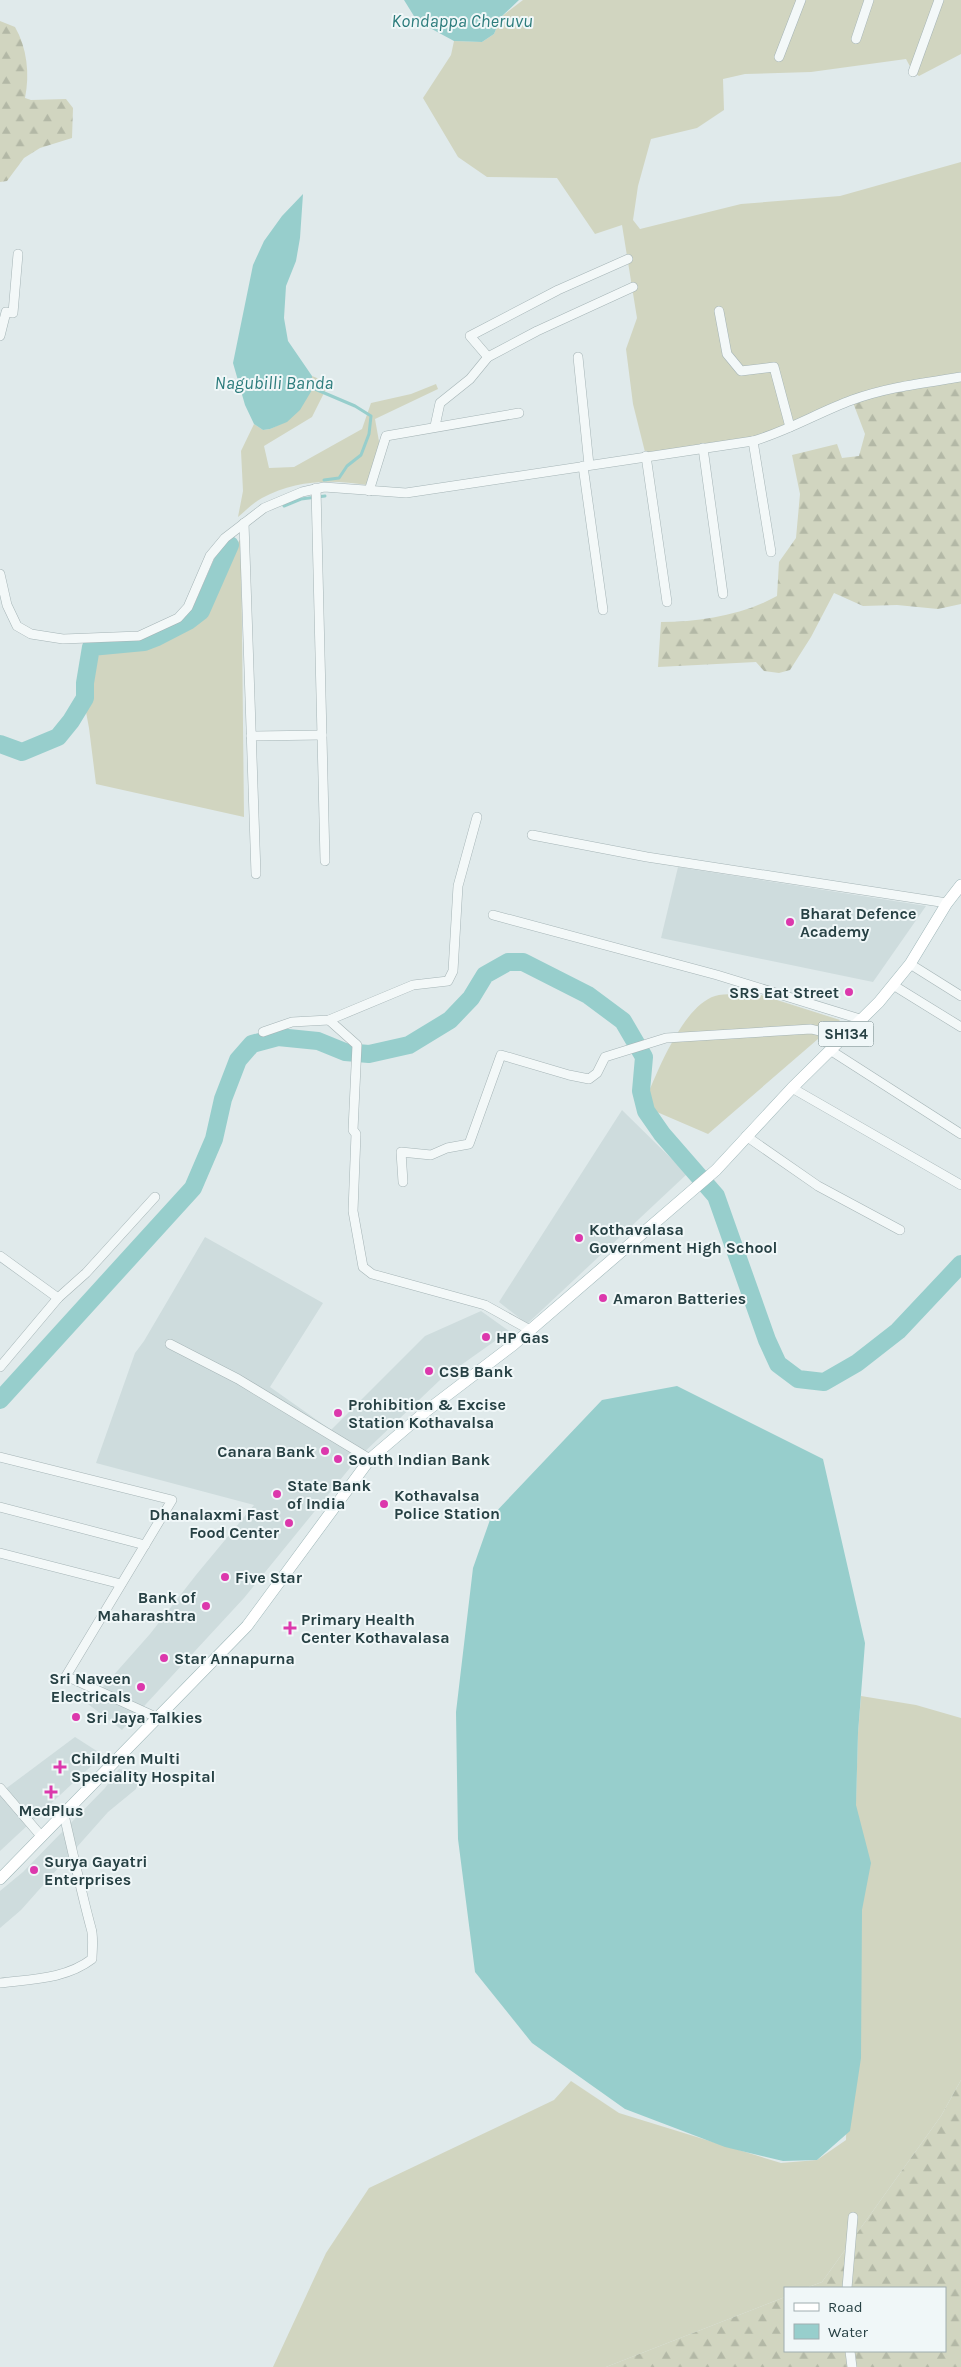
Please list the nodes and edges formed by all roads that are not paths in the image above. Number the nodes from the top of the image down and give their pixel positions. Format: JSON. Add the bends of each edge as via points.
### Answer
{"nodes":[{"id":1,"x":801,"y":0,"type":"edge"},
{"id":2,"x":869,"y":0,"type":"edge"},
{"id":3,"x":940,"y":0,"type":"edge"},
{"id":4,"x":856,"y":39,"type":"dead end"},
{"id":5,"x":779,"y":57,"type":"dead end"},
{"id":6,"x":913,"y":72,"type":"dead end"},
{"id":7,"x":18,"y":254,"type":"dead end"},
{"id":8,"x":628,"y":259,"type":"dead end"},
{"id":9,"x":633,"y":287,"type":"dead end"},
{"id":10,"x":720,"y":311,"type":"dead end"},
{"id":11,"x":0,"y":336,"type":"edge"},
{"id":12,"x":488,"y":357,"type":"junction"},
{"id":13,"x":578,"y":357,"type":"dead end"},
{"id":14,"x":961,"y":377,"type":"edge"},
{"id":15,"x":519,"y":413,"type":"dead end"},
{"id":16,"x":435,"y":426,"type":"junction"},
{"id":17,"x":790,"y":427,"type":"junction"},
{"id":18,"x":753,"y":440,"type":"junction"},
{"id":19,"x":703,"y":448,"type":"junction"},
{"id":20,"x":646,"y":456,"type":"junction"},
{"id":21,"x":586,"y":466,"type":"junction"},
{"id":22,"x":316,"y":490,"type":"junction"},
{"id":23,"x":369,"y":491,"type":"junction"},
{"id":24,"x":244,"y":523,"type":"junction"},
{"id":25,"x":771,"y":552,"type":"dead end"},
{"id":26,"x":0,"y":574,"type":"edge"},
{"id":27,"x":723,"y":594,"type":"dead end"},
{"id":28,"x":667,"y":602,"type":"dead end"},
{"id":29,"x":603,"y":610,"type":"dead end"},
{"id":30,"x":322,"y":735,"type":"junction"},
{"id":31,"x":251,"y":736,"type":"junction"},
{"id":32,"x":477,"y":817,"type":"dead end"},
{"id":33,"x":532,"y":835,"type":"dead end"},
{"id":34,"x":325,"y":861,"type":"dead end"},
{"id":35,"x":256,"y":874,"type":"dead end"},
{"id":36,"x":961,"y":885,"type":"edge"},
{"id":37,"x":947,"y":903,"type":"junction"},
{"id":38,"x":493,"y":915,"type":"dead end"},
{"id":39,"x":910,"y":964,"type":"junction"},
{"id":40,"x":893,"y":985,"type":"junction"},
{"id":41,"x":961,"y":996,"type":"edge"},
{"id":42,"x":860,"y":1019,"type":"junction"},
{"id":43,"x":329,"y":1020,"type":"junction"},
{"id":44,"x":961,"y":1028,"type":"edge"},
{"id":45,"x":263,"y":1032,"type":"dead end"},
{"id":46,"x":844,"y":1036,"type":"junction"},
{"id":47,"x":830,"y":1050,"type":"junction"},
{"id":48,"x":792,"y":1088,"type":"junction"},
{"id":49,"x":961,"y":1134,"type":"edge"},
{"id":50,"x":746,"y":1136,"type":"junction"},
{"id":51,"x":403,"y":1182,"type":"dead end"},
{"id":52,"x":961,"y":1185,"type":"edge"},
{"id":53,"x":155,"y":1197,"type":"dead end"},
{"id":54,"x":900,"y":1230,"type":"dead end"},
{"id":55,"x":0,"y":1256,"type":"edge"},
{"id":56,"x":58,"y":1298,"type":"junction"},
{"id":57,"x":530,"y":1330,"type":"junction"},
{"id":58,"x":170,"y":1344,"type":"dead end"},
{"id":59,"x":1,"y":1365,"type":"edge"},
{"id":60,"x":0,"y":1457,"type":"edge"},
{"id":61,"x":370,"y":1459,"type":"junction"},
{"id":62,"x":0,"y":1507,"type":"edge"},
{"id":63,"x":145,"y":1545,"type":"junction"},
{"id":64,"x":0,"y":1553,"type":"edge"},
{"id":65,"x":121,"y":1584,"type":"junction"},
{"id":66,"x":158,"y":1718,"type":"junction"},
{"id":67,"x":0,"y":1788,"type":"edge"},
{"id":68,"x":64,"y":1815,"type":"junction"},
{"id":69,"x":42,"y":1837,"type":"junction"},
{"id":70,"x":0,"y":1879,"type":"edge"},
{"id":71,"x":0,"y":1982,"type":"edge"},
{"id":72,"x":853,"y":2217,"type":"dead end"},
{"id":73,"x":847,"y":2287,"type":"edge"},
{"id":74,"x":850,"y":2352,"type":"edge"},
{"id":75,"x":852,"y":2367,"type":"edge"}],
"edges":[{"from":1,"to":5,"type":"street"},
{"from":2,"to":4,"type":"street"},
{"from":3,"to":6,"type":"street"},
{"from":7,"to":11,"type":"street","via":[[13,313],[6,312]]},
{"from":8,"to":12,"type":"street","via":[[558,290],[470,336]]},
{"from":9,"to":12,"type":"street"},
{"from":10,"to":17,"type":"street","via":[[727,354],[741,371],[774,367]]},
{"from":12,"to":16,"type":"street","via":[[470,379],[440,403]]},
{"from":13,"to":21,"type":"street"},
{"from":14,"to":17,"type":"street","via":[[880,391]]},
{"from":15,"to":16,"type":"street"},
{"from":16,"to":23,"type":"street","via":[[386,436]]},
{"from":17,"to":18,"type":"street"},
{"from":18,"to":19,"type":"street"},
{"from":18,"to":25,"type":"street"},
{"from":19,"to":20,"type":"street"},
{"from":19,"to":27,"type":"street"},
{"from":20,"to":21,"type":"street"},
{"from":20,"to":28,"type":"street"},
{"from":21,"to":23,"type":"street","via":[[406,493]]},
{"from":21,"to":29,"type":"street"},
{"from":22,"to":23,"type":"street"},
{"from":22,"to":24,"type":"street","via":[[287,497]]},
{"from":22,"to":30,"type":"street"},
{"from":24,"to":26,"type":"street","via":[[216,546],[188,607],[178,618],[139,636],[63,639],[31,634],[17,626],[7,604]]},
{"from":24,"to":31,"type":"street"},
{"from":30,"to":31,"type":"street"},
{"from":30,"to":34,"type":"street"},
{"from":31,"to":35,"type":"street"},
{"from":32,"to":43,"type":"street","via":[[458,886],[453,971],[448,981],[413,985]]},
{"from":33,"to":37,"type":"street"},
{"from":36,"to":37,"type":"main road","number":"SH134"},
{"from":37,"to":39,"type":"main road","number":"SH134"},
{"from":38,"to":42,"type":"street","via":[[717,975]]},
{"from":39,"to":40,"type":"main road","number":"SH134"},
{"from":39,"to":41,"type":"street"},
{"from":40,"to":42,"type":"main road","number":"SH134"},
{"from":40,"to":44,"type":"street"},
{"from":42,"to":46,"type":"main road","number":"SH134"},
{"from":43,"to":45,"type":"street","via":[[292,1022]]},
{"from":43,"to":57,"type":"street","via":[[357,1045],[352,1211],[363,1266],[372,1274],[485,1305]]},
{"from":46,"to":47,"type":"main road","number":"SH134"},
{"from":46,"to":51,"type":"street","via":[[811,1029],[666,1038],[605,1057],[589,1079],[501,1055],[469,1144],[431,1155],[401,1152]]},
{"from":47,"to":48,"type":"main road","number":"SH134"},
{"from":47,"to":49,"type":"street"},
{"from":48,"to":50,"type":"main road","number":"SH134"},
{"from":48,"to":52,"type":"street"},
{"from":50,"to":54,"type":"street","via":[[818,1186]]},
{"from":50,"to":57,"type":"main road","number":"SH134","via":[[716,1170]]},
{"from":53,"to":56,"type":"street","via":[[86,1273]]},
{"from":55,"to":56,"type":"street"},
{"from":56,"to":59,"type":"street"},
{"from":57,"to":61,"type":"main road","number":"SH134"},
{"from":58,"to":61,"type":"street","via":[[238,1379]]},
{"from":60,"to":63,"type":"street","via":[[172,1500]]},
{"from":61,"to":66,"type":"main road","number":"SH134","via":[[247,1626]]},
{"from":62,"to":63,"type":"street"},
{"from":63,"to":65,"type":"street"},
{"from":64,"to":65,"type":"street"},
{"from":65,"to":66,"type":"street","via":[[66,1676]]},
{"from":66,"to":68,"type":"main road","number":"SH134"},
{"from":67,"to":69,"type":"street"},
{"from":68,"to":69,"type":"main road","number":"SH134"},
{"from":68,"to":71,"type":"street","via":[[91,1928],[92,1959],[78,1969],[47,1977]]},
{"from":69,"to":70,"type":"main road","number":"SH134"},
{"from":72,"to":73,"type":"street"},
{"from":74,"to":75,"type":"street"}]}
